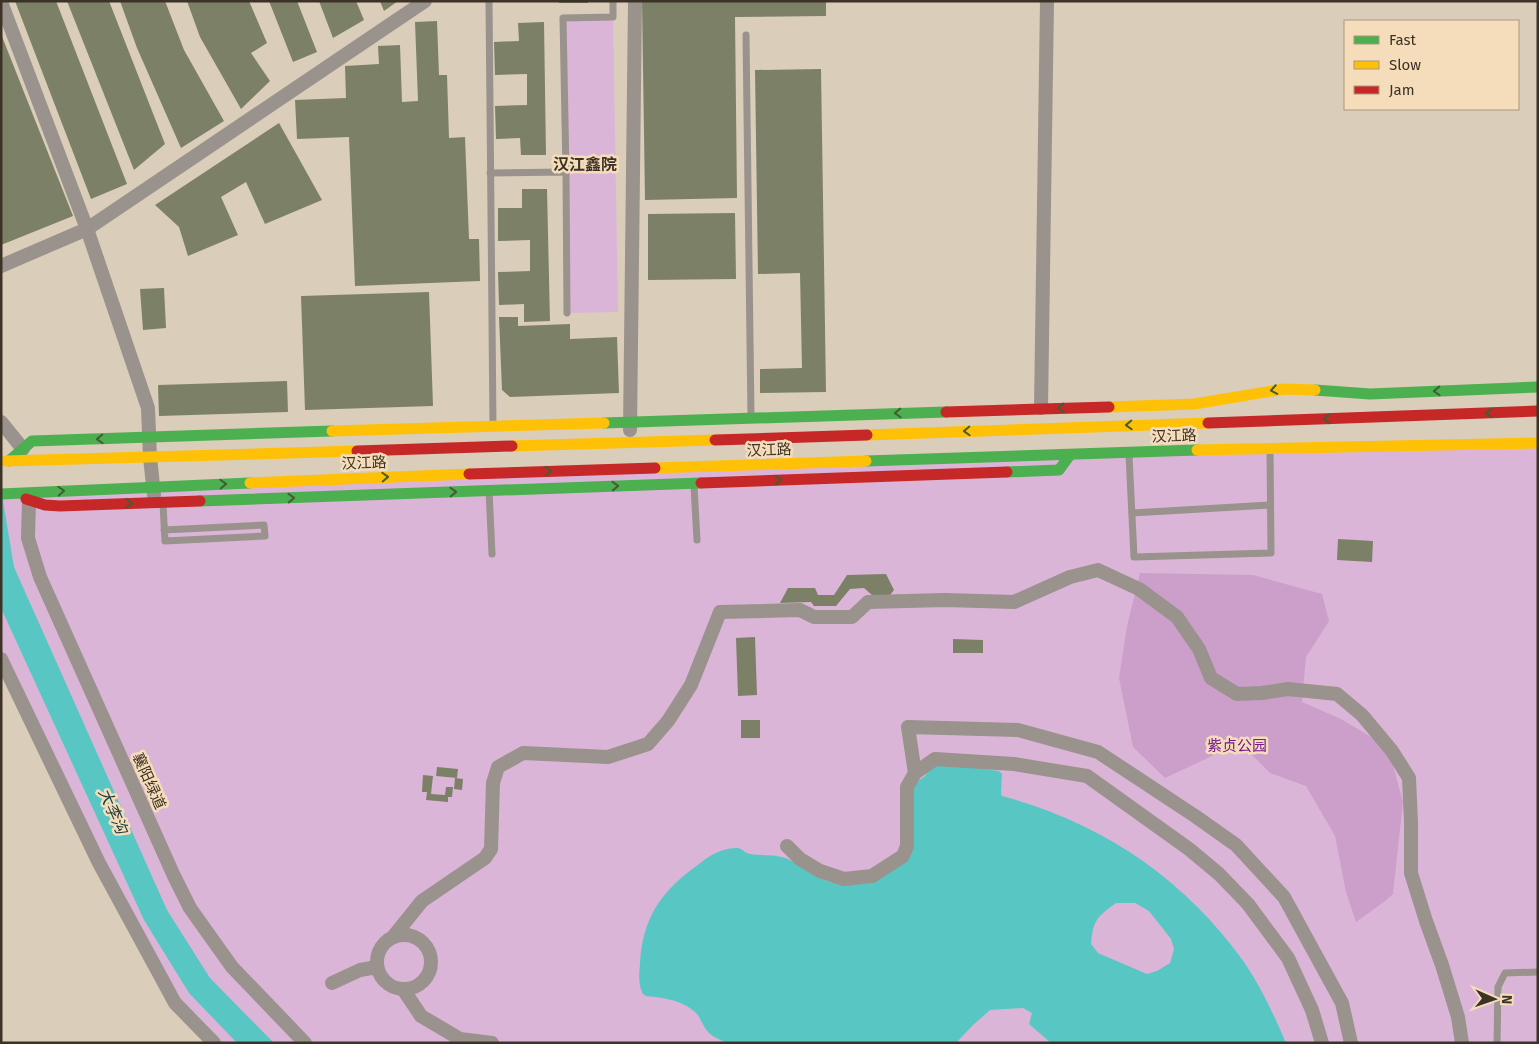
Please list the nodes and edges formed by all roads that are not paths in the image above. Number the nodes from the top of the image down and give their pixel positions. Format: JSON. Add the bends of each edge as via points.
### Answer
{"nodes":[{"id":1,"x":425,"y":1,"type":"edge"},
{"id":2,"x":489,"y":1,"type":"edge"},
{"id":3,"x":613,"y":1,"type":"edge"},
{"id":4,"x":635,"y":1,"type":"edge"},
{"id":5,"x":1047,"y":1,"type":"edge"},
{"id":6,"x":1,"y":2,"type":"edge"},
{"id":7,"x":746,"y":35,"type":"dead end"},
{"id":8,"x":566,"y":172,"type":"junction"},
{"id":9,"x":490,"y":173,"type":"junction"},
{"id":10,"x":87,"y":229,"type":"junction"},
{"id":11,"x":1,"y":266,"type":"edge"},
{"id":12,"x":567,"y":313,"type":"dead end"},
{"id":13,"x":1538,"y":387,"type":"edge"},
{"id":14,"x":1041,"y":408,"type":"junction"},
{"id":15,"x":1538,"y":411,"type":"edge"},
{"id":16,"x":751,"y":418,"type":"junction"},
{"id":17,"x":1,"y":422,"type":"edge"},
{"id":18,"x":630,"y":422,"type":"junction"},
{"id":19,"x":493,"y":426,"type":"junction"},
{"id":20,"x":149,"y":437,"type":"junction"},
{"id":21,"x":630,"y":443,"type":"junction"},
{"id":22,"x":1538,"y":443,"type":"edge"},
{"id":23,"x":1270,"y":448,"type":"junction"},
{"id":24,"x":23,"y":449,"type":"junction"},
{"id":25,"x":1129,"y":452,"type":"junction"},
{"id":26,"x":1070,"y":454,"type":"junction"},
{"id":27,"x":150,"y":456,"type":"junction"},
{"id":28,"x":5,"y":461,"type":"edge"},
{"id":29,"x":692,"y":466,"type":"junction"},
{"id":30,"x":488,"y":473,"type":"junction"},
{"id":31,"x":693,"y":483,"type":"junction"},
{"id":32,"x":157,"y":486,"type":"junction"},
{"id":33,"x":489,"y":490,"type":"junction"},
{"id":34,"x":7,"y":494,"type":"edge"},
{"id":35,"x":29,"y":500,"type":"junction"},
{"id":36,"x":159,"y":502,"type":"junction"},
{"id":37,"x":1270,"y":505,"type":"junction"},
{"id":38,"x":1132,"y":513,"type":"junction"},
{"id":39,"x":164,"y":530,"type":"junction"},
{"id":40,"x":697,"y":540,"type":"dead end"},
{"id":41,"x":492,"y":554,"type":"dead end"},
{"id":42,"x":1,"y":659,"type":"edge"},
{"id":43,"x":915,"y":773,"type":"junction"},
{"id":44,"x":787,"y":846,"type":"dead end"},
{"id":45,"x":392,"y":937,"type":"junction"},
{"id":46,"x":377,"y":967,"type":"junction"},
{"id":47,"x":1538,"y":972,"type":"edge"},
{"id":48,"x":332,"y":983,"type":"dead end"},
{"id":49,"x":402,"y":990,"type":"junction"},
{"id":50,"x":214,"y":1043,"type":"edge"},
{"id":51,"x":305,"y":1043,"type":"edge"},
{"id":52,"x":492,"y":1043,"type":"edge"},
{"id":53,"x":1322,"y":1043,"type":"edge"},
{"id":54,"x":1351,"y":1043,"type":"edge"},
{"id":55,"x":1462,"y":1043,"type":"edge"},
{"id":56,"x":1497,"y":1043,"type":"edge"}],
"edges":[{"from":1,"to":10,"type":"street"},
{"from":2,"to":9,"type":"lane"},
{"from":3,"to":8,"type":"lane","via":[[613,17],[563,18]]},
{"from":4,"to":18,"type":"street"},
{"from":5,"to":14,"type":"street"},
{"from":6,"to":10,"type":"street"},
{"from":7,"to":16,"type":"lane"},
{"from":8,"to":9,"type":"lane"},
{"from":8,"to":12,"type":"lane"},
{"from":9,"to":19,"type":"lane"},
{"from":10,"to":11,"type":"street"},
{"from":10,"to":20,"type":"street","via":[[148,408]]},
{"from":13,"to":14,"type":"main road","one_way":true,"via":[[1370,394],[1284,388],[1194,404]]},
{"from":14,"to":16,"type":"main road","one_way":true},
{"from":15,"to":21,"type":"main road","name":"汉江路","one_way":true},
{"from":16,"to":18,"type":"main road"},
{"from":17,"to":24,"type":"street"},
{"from":18,"to":19,"type":"main road"},
{"from":18,"to":21,"type":"street"},
{"from":19,"to":20,"type":"main road"},
{"from":20,"to":24,"type":"main road","one_way":true,"via":[[32,441]]},
{"from":20,"to":27,"type":"street"},
{"from":21,"to":27,"type":"main road","name":"汉江路"},
{"from":22,"to":23,"type":"main road","name":"汉江路"},
{"from":23,"to":25,"type":"main road","name":"汉江路"},
{"from":23,"to":37,"type":"lane"},
{"from":24,"to":28,"type":"main road"},
{"from":25,"to":26,"type":"main road","name":"汉江路"},
{"from":25,"to":38,"type":"lane"},
{"from":26,"to":29,"type":"main road","name":"汉江路"},
{"from":31,"to":26,"type":"main road","one_way":true,"via":[[1059,470]]},
{"from":27,"to":28,"type":"main road","name":"汉江路"},
{"from":27,"to":32,"type":"street"},
{"from":30,"to":29,"type":"main road","name":"汉江路","one_way":true},
{"from":29,"to":31,"type":"lane"},
{"from":32,"to":30,"type":"main road","name":"汉江路","one_way":true},
{"from":30,"to":33,"type":"lane"},
{"from":33,"to":31,"type":"main road","one_way":true},
{"from":31,"to":40,"type":"lane"},
{"from":34,"to":32,"type":"main road","name":"汉江路","one_way":true},
{"from":32,"to":36,"type":"street"},
{"from":36,"to":33,"type":"main road","one_way":true},
{"from":33,"to":41,"type":"lane"},
{"from":34,"to":35,"type":"main road"},
{"from":35,"to":36,"type":"main road","one_way":true,"via":[[60,506]]},
{"from":35,"to":51,"type":"street","name":"襄阳绿道","via":[[28,538],[40,577],[190,908],[232,967]]},
{"from":36,"to":39,"type":"lane"},
{"from":37,"to":38,"type":"lane"},
{"from":37,"to":38,"type":"lane","via":[[1271,553],[1134,558]]},
{"from":39,"to":39,"type":"lane","via":[[165,541],[265,536],[264,525]]},
{"from":42,"to":50,"type":"street","via":[[99,863],[175,1003]]},
{"from":43,"to":44,"type":"street","via":[[906,791],[906,851],[872,876],[844,879],[820,871],[800,859]]},
{"from":43,"to":53,"type":"street","via":[[935,759],[1014,764],[1087,776],[1189,849],[1220,874],[1248,904],[1288,958],[1312,1010]]},
{"from":43,"to":54,"type":"street","via":[[908,727],[1018,730],[1098,752],[1236,845],[1284,897],[1342,1003]]},
{"from":45,"to":46,"type":"street","via":[[380,949]]},
{"from":45,"to":49,"type":"street","via":[[401,934],[418,938],[430,952],[432,961],[426,978],[420,984]]},
{"from":45,"to":55,"type":"street","via":[[422,901],[485,858],[491,849],[493,783],[498,766],[523,753],[608,757],[648,744],[668,721],[691,685],[720,612],[800,610],[814,617],[852,616],[868,602],[1014,602],[1070,577],[1098,570],[1139,589],[1177,617],[1199,649],[1211,678],[1237,694],[1288,689],[1337,694],[1362,715],[1392,751],[1409,778],[1411,874],[1458,1017]]},
{"from":46,"to":48,"type":"street","via":[[360,970]]},
{"from":46,"to":49,"type":"street","via":[[386,982]]},
{"from":47,"to":56,"type":"lane","via":[[1506,973],[1498,987]]},
{"from":49,"to":52,"type":"street","via":[[421,1016],[460,1039]]}]}
